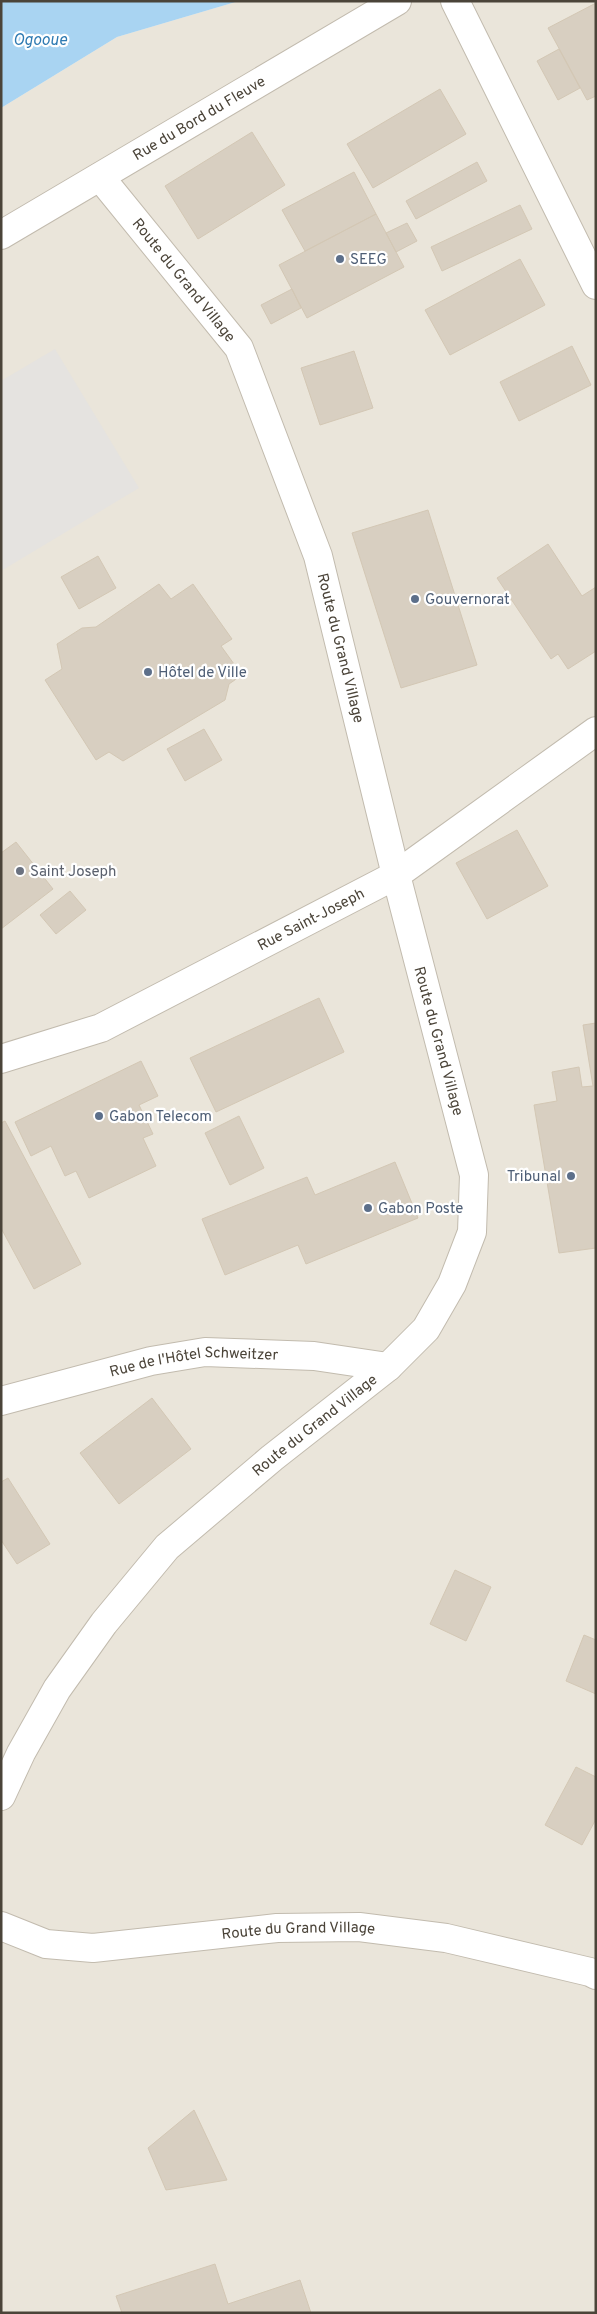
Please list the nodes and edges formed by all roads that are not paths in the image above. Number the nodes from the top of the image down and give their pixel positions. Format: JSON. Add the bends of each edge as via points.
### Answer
{"nodes":[{"id":1,"x":397,"y":1,"type":"edge"},
{"id":2,"x":455,"y":1,"type":"edge"},
{"id":3,"x":100,"y":177,"type":"junction"},
{"id":4,"x":1,"y":235,"type":"edge"},
{"id":5,"x":596,"y":285,"type":"edge"},
{"id":6,"x":596,"y":731,"type":"edge"},
{"id":7,"x":396,"y":874,"type":"junction"},
{"id":8,"x":1,"y":1059,"type":"edge"},
{"id":9,"x":388,"y":1367,"type":"junction"},
{"id":10,"x":1,"y":1401,"type":"edge"},
{"id":11,"x":1,"y":1796,"type":"edge"},
{"id":12,"x":1,"y":1926,"type":"edge"},
{"id":13,"x":596,"y":1976,"type":"edge"}],
"edges":[{"from":1,"to":3,"type":"street","name":"Rue du Bord du Fleuve"},
{"from":2,"to":5,"type":"street"},
{"from":3,"to":4,"type":"street","name":"Rue du Bord du Fleuve"},
{"from":3,"to":7,"type":"street","name":"Route du Grand Village","via":[[239,348],[318,556]]},
{"from":6,"to":7,"type":"street","name":"Rue Saint-Joseph"},
{"from":7,"to":8,"type":"street","name":"Rue Saint-Joseph","via":[[101,1028]]},
{"from":7,"to":9,"type":"street","name":"Route du Grand Village","via":[[474,1175],[472,1232],[452,1284],[426,1329]]},
{"from":9,"to":10,"type":"street","name":"Rue de l'Hôtel Schweitzer","via":[[314,1356],[205,1352],[151,1361]]},
{"from":9,"to":11,"type":"street","name":"Route du Grand Village","via":[[272,1458],[167,1547],[104,1623],[57,1689]]},
{"from":12,"to":13,"type":"street","name":"Route du Grand Village","via":[[46,1944],[93,1948],[277,1928],[359,1927],[446,1938]]}]}
